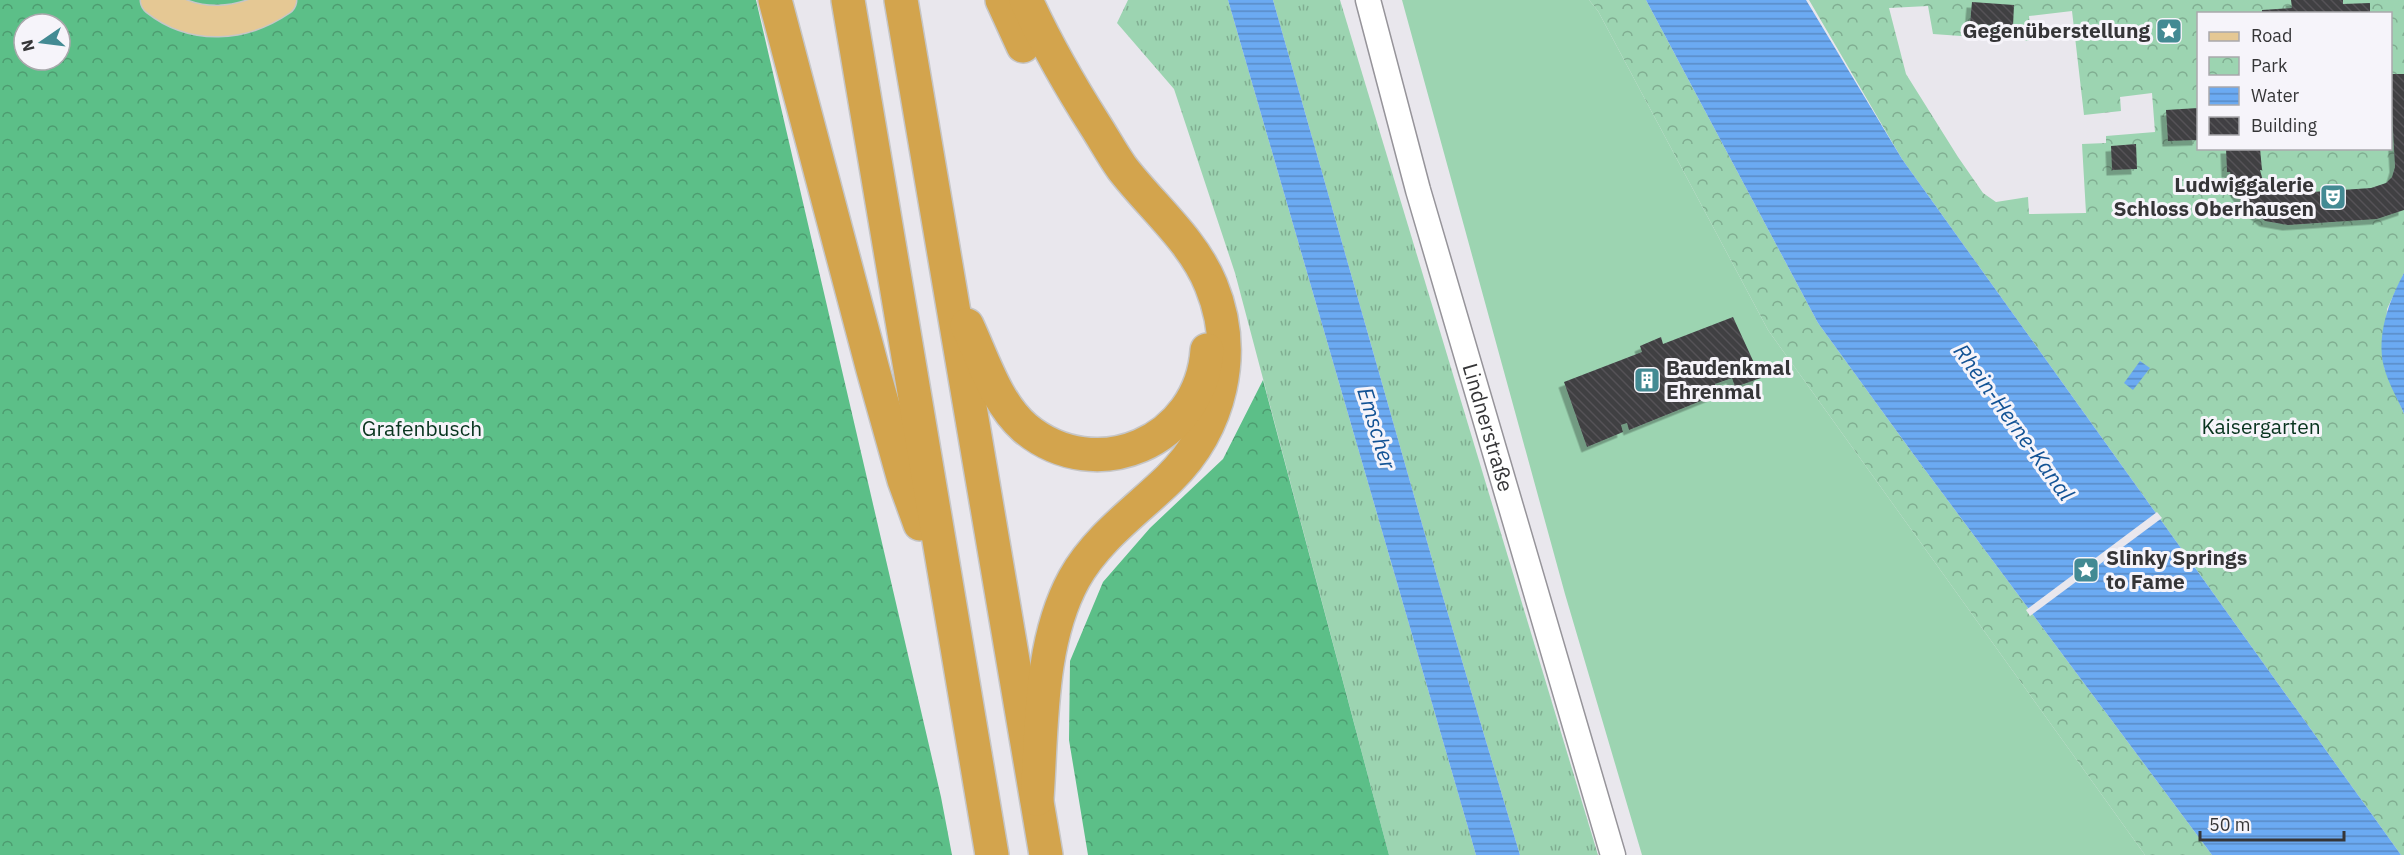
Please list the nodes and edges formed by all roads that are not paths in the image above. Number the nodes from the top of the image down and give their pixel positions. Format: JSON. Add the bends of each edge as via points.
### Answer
{"nodes":[{"id":1,"x":156,"y":0,"type":"edge"},
{"id":2,"x":281,"y":0,"type":"edge"},
{"id":3,"x":775,"y":0,"type":"edge"},
{"id":4,"x":848,"y":0,"type":"edge"},
{"id":5,"x":901,"y":0,"type":"edge"},
{"id":6,"x":1002,"y":0,"type":"edge"},
{"id":7,"x":1026,"y":0,"type":"edge"},
{"id":8,"x":1368,"y":0,"type":"edge"},
{"id":9,"x":950,"y":288,"type":"junction"},
{"id":10,"x":950,"y":610,"type":"junction"},
{"id":11,"x":1037,"y":800,"type":"junction"},
{"id":12,"x":992,"y":855,"type":"edge"},
{"id":13,"x":1046,"y":855,"type":"edge"},
{"id":14,"x":1613,"y":855,"type":"edge"}],
"edges":[{"from":1,"to":2,"type":"main road","via":[[189,17],[220,22],[252,16]]},
{"from":3,"to":10,"type":"highway","via":[[904,480]]},
{"from":4,"to":10,"type":"highway"},
{"from":5,"to":9,"type":"highway"},
{"from":6,"to":9,"type":"highway","via":[[1034,69],[1076,136],[1166,248],[1190,285],[1201,309],[1207,342],[1197,392],[1171,426],[1135,449],[1101,455],[1051,445],[1023,426],[1002,400]]},
{"from":7,"to":11,"type":"highway","via":[[1050,51],[1121,166],[1199,262],[1218,306],[1225,352],[1218,399],[1199,443],[1169,479],[1107,534],[1063,602],[1048,654]]},
{"from":8,"to":14,"type":"street","name":"Lindnerstraße","via":[[1418,190]]},
{"from":9,"to":11,"type":"highway"},
{"from":10,"to":12,"type":"highway"},
{"from":11,"to":13,"type":"highway"}]}
